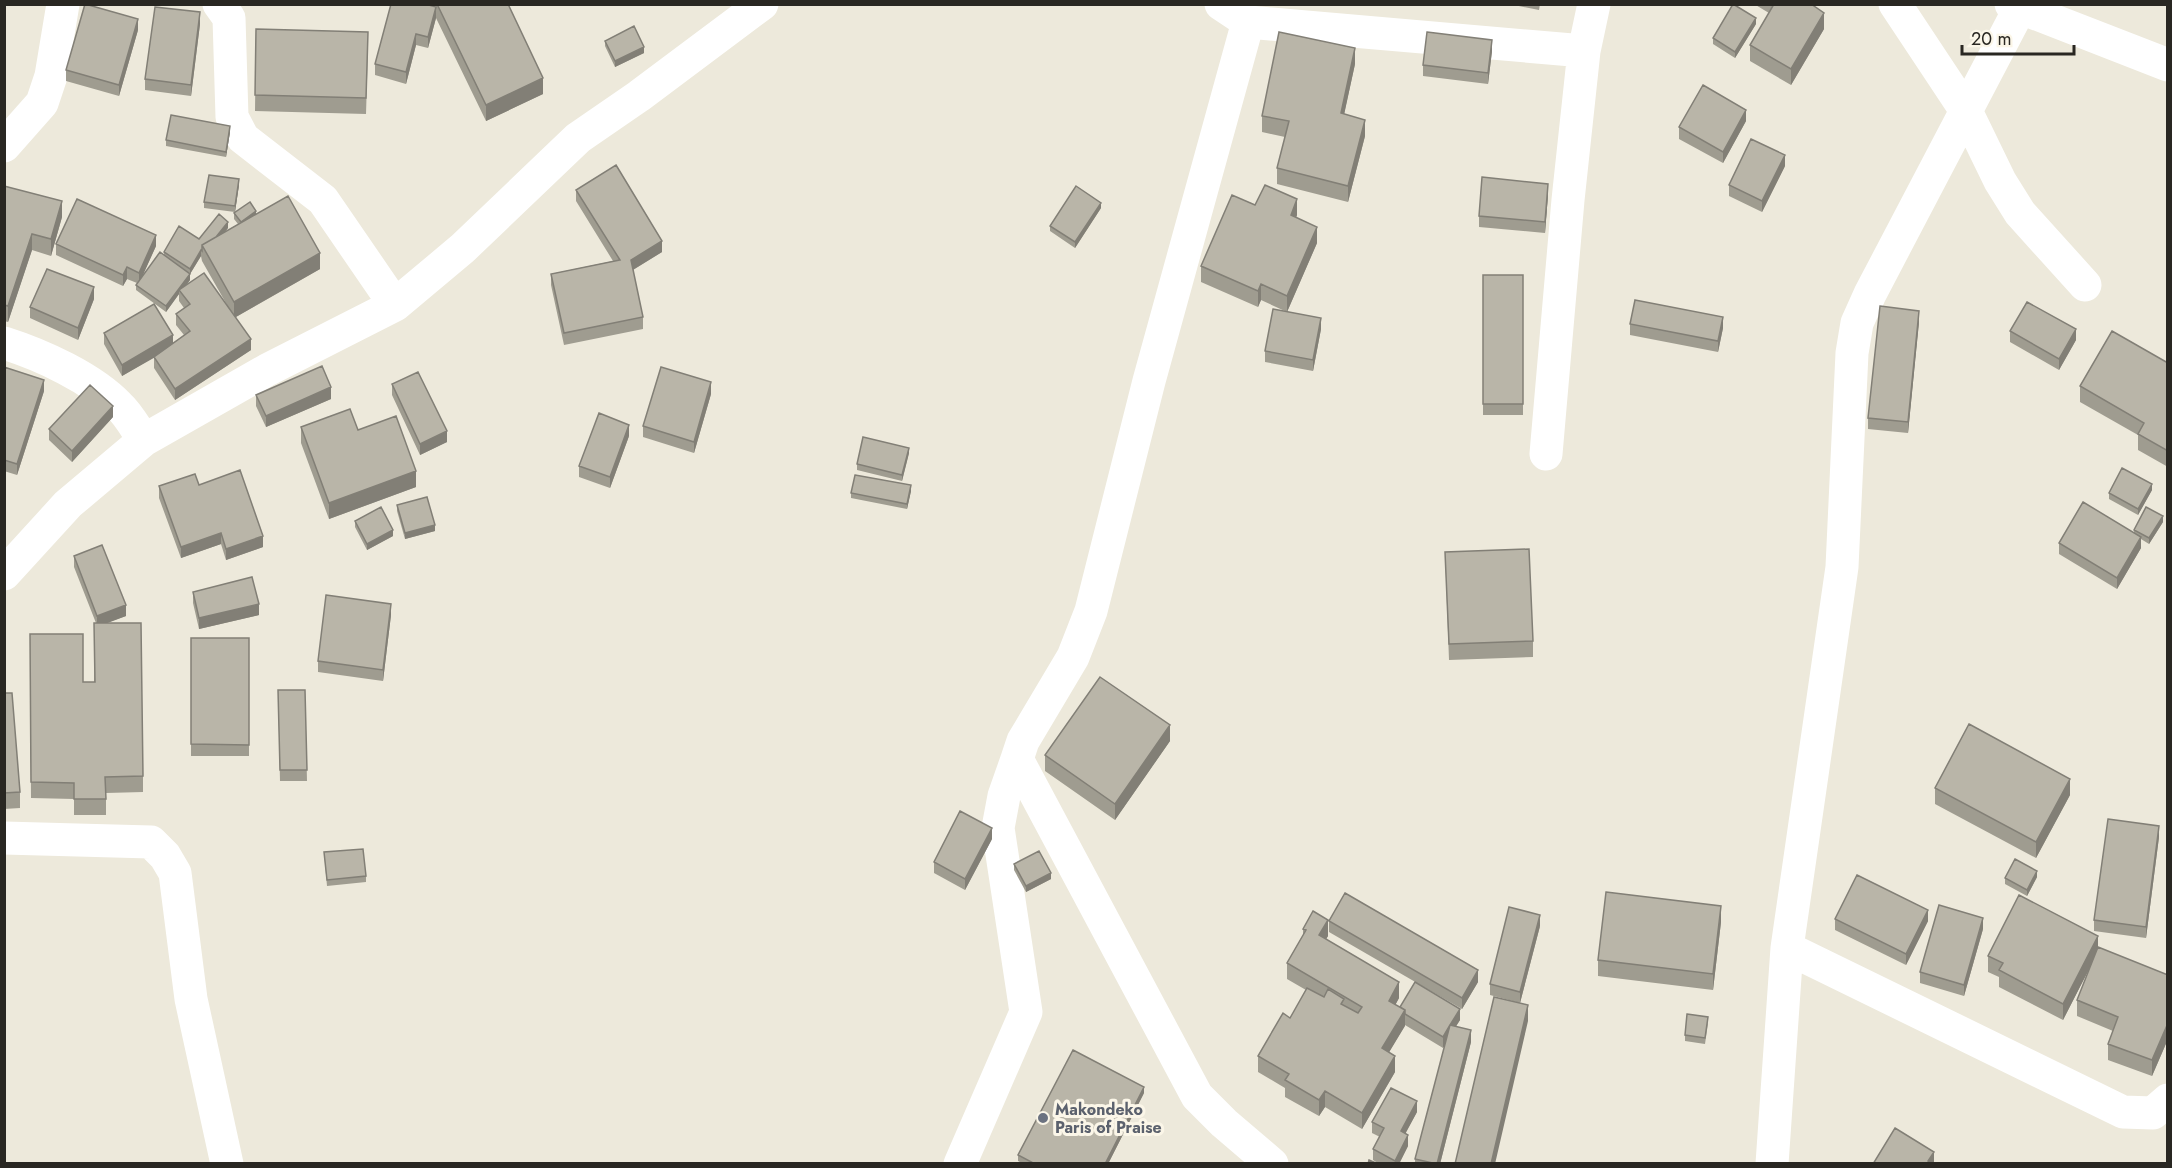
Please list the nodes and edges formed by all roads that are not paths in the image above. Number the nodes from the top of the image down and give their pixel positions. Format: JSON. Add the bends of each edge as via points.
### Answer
{"nodes":[{"id":1,"x":63,"y":4,"type":"edge"},
{"id":2,"x":219,"y":4,"type":"edge"},
{"id":3,"x":762,"y":4,"type":"edge"},
{"id":4,"x":1594,"y":4,"type":"edge"},
{"id":5,"x":1894,"y":4,"type":"edge"},
{"id":6,"x":2017,"y":6,"type":"edge"},
{"id":7,"x":1235,"y":13,"type":"edge"},
{"id":8,"x":1584,"y":51,"type":"junction"},
{"id":9,"x":2168,"y":65,"type":"edge"},
{"id":10,"x":1966,"y":111,"type":"junction"},
{"id":11,"x":4,"y":146,"type":"edge"},
{"id":12,"x":2085,"y":285,"type":"dead end"},
{"id":13,"x":395,"y":305,"type":"junction"},
{"id":14,"x":4,"y":343,"type":"edge"},
{"id":15,"x":144,"y":440,"type":"junction"},
{"id":16,"x":1546,"y":454,"type":"dead end"},
{"id":17,"x":4,"y":574,"type":"edge"},
{"id":18,"x":1017,"y":759,"type":"junction"},
{"id":19,"x":4,"y":838,"type":"edge"},
{"id":20,"x":1787,"y":948,"type":"junction"},
{"id":21,"x":2168,"y":1100,"type":"edge"},
{"id":22,"x":227,"y":1164,"type":"edge"},
{"id":23,"x":960,"y":1164,"type":"edge"},
{"id":24,"x":1272,"y":1164,"type":"edge"},
{"id":25,"x":1772,"y":1164,"type":"edge"}],
"edges":[{"from":1,"to":11,"type":"street","via":[[51,76],[42,103]]},
{"from":2,"to":13,"type":"street","via":[[229,18],[232,117],[243,138],[323,200]]},
{"from":3,"to":13,"type":"street","via":[[578,138],[463,249]]},
{"from":4,"to":8,"type":"street"},
{"from":5,"to":10,"type":"street"},
{"from":6,"to":9,"type":"street"},
{"from":6,"to":10,"type":"street"},
{"from":7,"to":8,"type":"street"},
{"from":7,"to":18,"type":"street","via":[[1091,611],[1073,657],[1023,741]]},
{"from":8,"to":16,"type":"street"},
{"from":10,"to":12,"type":"street","via":[[2000,182],[2020,213]]},
{"from":10,"to":20,"type":"street","via":[[1897,237],[1857,323],[1852,353],[1842,567]]},
{"from":13,"to":15,"type":"street","via":[[267,370]]},
{"from":14,"to":15,"type":"street","via":[[25,349],[99,387],[121,407]]},
{"from":15,"to":17,"type":"street","via":[[68,504]]},
{"from":18,"to":23,"type":"street","via":[[998,828],[1026,1012]]},
{"from":18,"to":24,"type":"street","via":[[1197,1096]]},
{"from":19,"to":22,"type":"street","via":[[151,842],[165,856],[176,873],[191,999]]},
{"from":20,"to":21,"type":"street","via":[[2123,1112],[2153,1113]]},
{"from":20,"to":25,"type":"street"}]}
